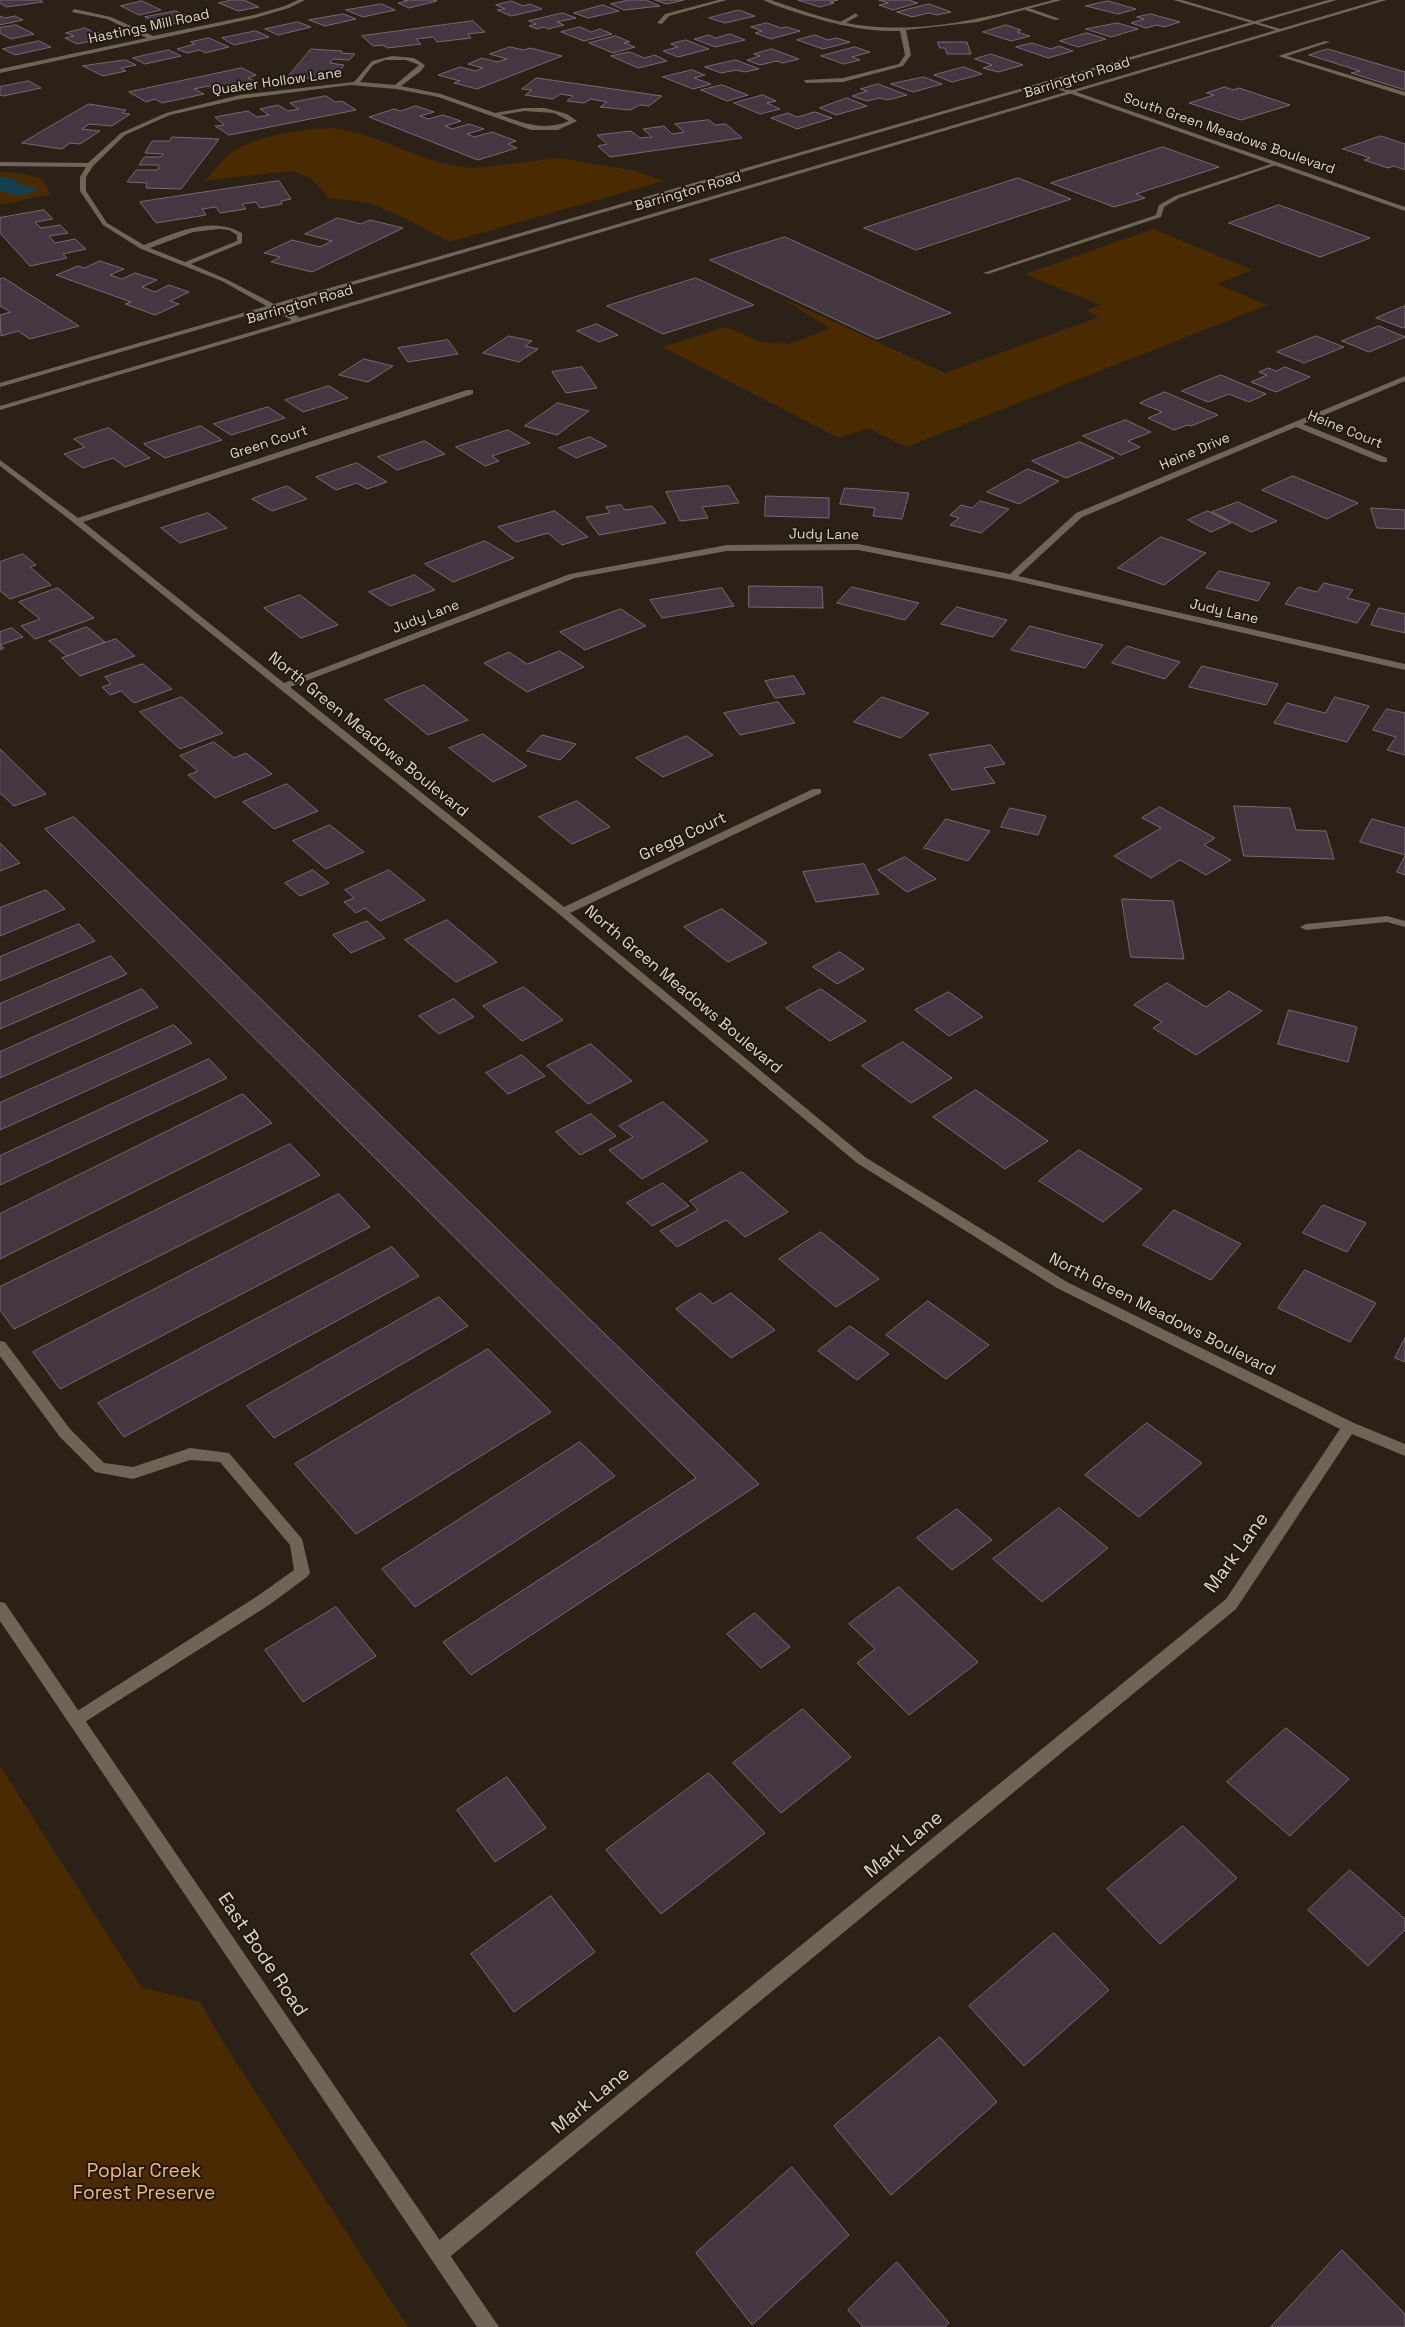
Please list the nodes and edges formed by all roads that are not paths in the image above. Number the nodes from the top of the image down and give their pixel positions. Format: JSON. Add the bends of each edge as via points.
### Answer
{"nodes":[{"id":1,"x":302,"y":0,"type":"edge"},
{"id":2,"x":724,"y":0,"type":"edge"},
{"id":3,"x":766,"y":0,"type":"edge"},
{"id":4,"x":1060,"y":0,"type":"edge"},
{"id":5,"x":1176,"y":0,"type":"edge"},
{"id":6,"x":1334,"y":0,"type":"edge"},
{"id":7,"x":1384,"y":0,"type":"edge"},
{"id":8,"x":1027,"y":9,"type":"junction"},
{"id":9,"x":74,"y":11,"type":"dead end"},
{"id":10,"x":856,"y":15,"type":"dead end"},
{"id":11,"x":1057,"y":19,"type":"dead end"},
{"id":12,"x":660,"y":23,"type":"dead end"},
{"id":13,"x":1255,"y":23,"type":"junction"},
{"id":14,"x":840,"y":24,"type":"junction"},
{"id":15,"x":902,"y":30,"type":"junction"},
{"id":16,"x":1281,"y":30,"type":"junction"},
{"id":17,"x":152,"y":38,"type":"junction"},
{"id":18,"x":1327,"y":42,"type":"dead end"},
{"id":19,"x":0,"y":71,"type":"edge"},
{"id":20,"x":806,"y":81,"type":"dead end"},
{"id":21,"x":356,"y":83,"type":"junction"},
{"id":22,"x":1045,"y":83,"type":"junction"},
{"id":23,"x":396,"y":87,"type":"junction"},
{"id":24,"x":1071,"y":92,"type":"junction"},
{"id":25,"x":1405,"y":94,"type":"edge"},
{"id":26,"x":493,"y":115,"type":"junction"},
{"id":27,"x":0,"y":164,"type":"edge"},
{"id":28,"x":1276,"y":164,"type":"junction"},
{"id":29,"x":90,"y":165,"type":"junction"},
{"id":30,"x":1405,"y":209,"type":"edge"},
{"id":31,"x":143,"y":248,"type":"junction"},
{"id":32,"x":185,"y":264,"type":"junction"},
{"id":33,"x":986,"y":273,"type":"dead end"},
{"id":34,"x":274,"y":306,"type":"junction"},
{"id":35,"x":296,"y":319,"type":"junction"},
{"id":36,"x":1405,"y":378,"type":"edge"},
{"id":37,"x":0,"y":385,"type":"edge"},
{"id":38,"x":470,"y":392,"type":"dead end"},
{"id":39,"x":0,"y":408,"type":"edge"},
{"id":40,"x":1296,"y":424,"type":"junction"},
{"id":41,"x":1384,"y":460,"type":"dead end"},
{"id":42,"x":0,"y":462,"type":"edge"},
{"id":43,"x":77,"y":520,"type":"junction"},
{"id":44,"x":1012,"y":577,"type":"junction"},
{"id":45,"x":1405,"y":667,"type":"edge"},
{"id":46,"x":282,"y":687,"type":"junction"},
{"id":47,"x":817,"y":791,"type":"dead end"},
{"id":48,"x":562,"y":912,"type":"junction"},
{"id":49,"x":1405,"y":924,"type":"edge"},
{"id":50,"x":1306,"y":928,"type":"dead end"},
{"id":51,"x":0,"y":1346,"type":"edge"},
{"id":52,"x":1349,"y":1427,"type":"junction"},
{"id":53,"x":1405,"y":1450,"type":"edge"},
{"id":54,"x":0,"y":1608,"type":"edge"},
{"id":55,"x":77,"y":1720,"type":"junction"},
{"id":56,"x":439,"y":2253,"type":"junction"},
{"id":57,"x":489,"y":2327,"type":"edge"}],
"edges":[{"from":1,"to":17,"type":"street","name":"Hastings Mill Road","via":[[255,16]]},
{"from":2,"to":12,"type":"street","via":[[667,15]]},
{"from":3,"to":14,"type":"street"},
{"from":4,"to":8,"type":"street"},
{"from":5,"to":13,"type":"street"},
{"from":6,"to":13,"type":"street","name":"Barrington Road"},
{"from":7,"to":16,"type":"street","name":"Barrington Road"},
{"from":8,"to":11,"type":"street"},
{"from":8,"to":15,"type":"street","via":[[956,25]]},
{"from":9,"to":17,"type":"street","via":[[109,18]]},
{"from":10,"to":14,"type":"street"},
{"from":13,"to":16,"type":"street"},
{"from":13,"to":22,"type":"street","name":"Barrington Road"},
{"from":14,"to":15,"type":"street"},
{"from":15,"to":20,"type":"street","via":[[908,55],[901,64],[843,80]]},
{"from":16,"to":24,"type":"street","name":"Barrington Road"},
{"from":17,"to":19,"type":"street","name":"Hastings Mill Road"},
{"from":18,"to":25,"type":"street","via":[[1281,56]]},
{"from":21,"to":23,"type":"street","name":"Quaker Hollow Lane"},
{"from":21,"to":23,"type":"street","via":[[372,63],[382,59],[407,58],[422,65]]},
{"from":21,"to":29,"type":"street","name":"Quaker Hollow Lane","via":[[240,97],[168,114],[123,134]]},
{"from":22,"to":24,"type":"street","name":"South Green Meadows Boulevard"},
{"from":22,"to":34,"type":"street","name":"Barrington Road"},
{"from":23,"to":26,"type":"street","name":"Quaker Hollow Lane","via":[[439,95]]},
{"from":24,"to":28,"type":"street","name":"South Green Meadows Boulevard"},
{"from":24,"to":35,"type":"street","name":"Barrington Road"},
{"from":26,"to":26,"type":"street","name":"Quaker Hollow Lane","via":[[531,128],[558,128],[574,121],[564,113],[540,109]]},
{"from":27,"to":29,"type":"street"},
{"from":28,"to":30,"type":"street","name":"South Green Meadows Boulevard"},
{"from":28,"to":33,"type":"street","via":[[1177,197],[1161,206],[1159,216]]},
{"from":29,"to":31,"type":"street","name":"Quaker Hollow Lane","via":[[83,177],[83,191],[93,207],[105,224]]},
{"from":31,"to":32,"type":"street","name":"Quaker Hollow Lane"},
{"from":31,"to":32,"type":"street","via":[[192,230],[225,228],[240,234],[240,242],[231,247]]},
{"from":32,"to":34,"type":"street","name":"Quaker Hollow Lane"},
{"from":34,"to":35,"type":"street","name":"Quaker Hollow Lane"},
{"from":34,"to":37,"type":"street","name":"Barrington Road"},
{"from":35,"to":39,"type":"street","name":"Barrington Road"},
{"from":36,"to":40,"type":"street","name":"Heine Drive"},
{"from":38,"to":43,"type":"street","name":"Green Court"},
{"from":40,"to":41,"type":"street","name":"Heine Court"},
{"from":40,"to":44,"type":"street","name":"Heine Drive","via":[[1079,515]]},
{"from":42,"to":43,"type":"street","name":"North Green Meadows Boulevard"},
{"from":43,"to":46,"type":"street","name":"North Green Meadows Boulevard"},
{"from":44,"to":45,"type":"street","name":"Judy Lane"},
{"from":44,"to":46,"type":"street","name":"Judy Lane","via":[[858,548],[727,548],[573,576]]},
{"from":46,"to":48,"type":"street","name":"North Green Meadows Boulevard"},
{"from":47,"to":48,"type":"street","name":"Gregg Court"},
{"from":48,"to":52,"type":"street","name":"North Green Meadows Boulevard","via":[[861,1160],[1062,1284]]},
{"from":49,"to":50,"type":"street","via":[[1388,920]]},
{"from":51,"to":55,"type":"street","via":[[65,1433],[100,1468],[133,1473],[190,1454],[224,1457],[297,1544],[302,1573]]},
{"from":52,"to":53,"type":"street","name":"North Green Meadows Boulevard"},
{"from":52,"to":56,"type":"street","name":"Mark Lane","via":[[1231,1604]]},
{"from":54,"to":55,"type":"street","name":"East Bode Road"},
{"from":55,"to":56,"type":"street","name":"East Bode Road"},
{"from":56,"to":57,"type":"street","name":"East Bode Road"}]}
